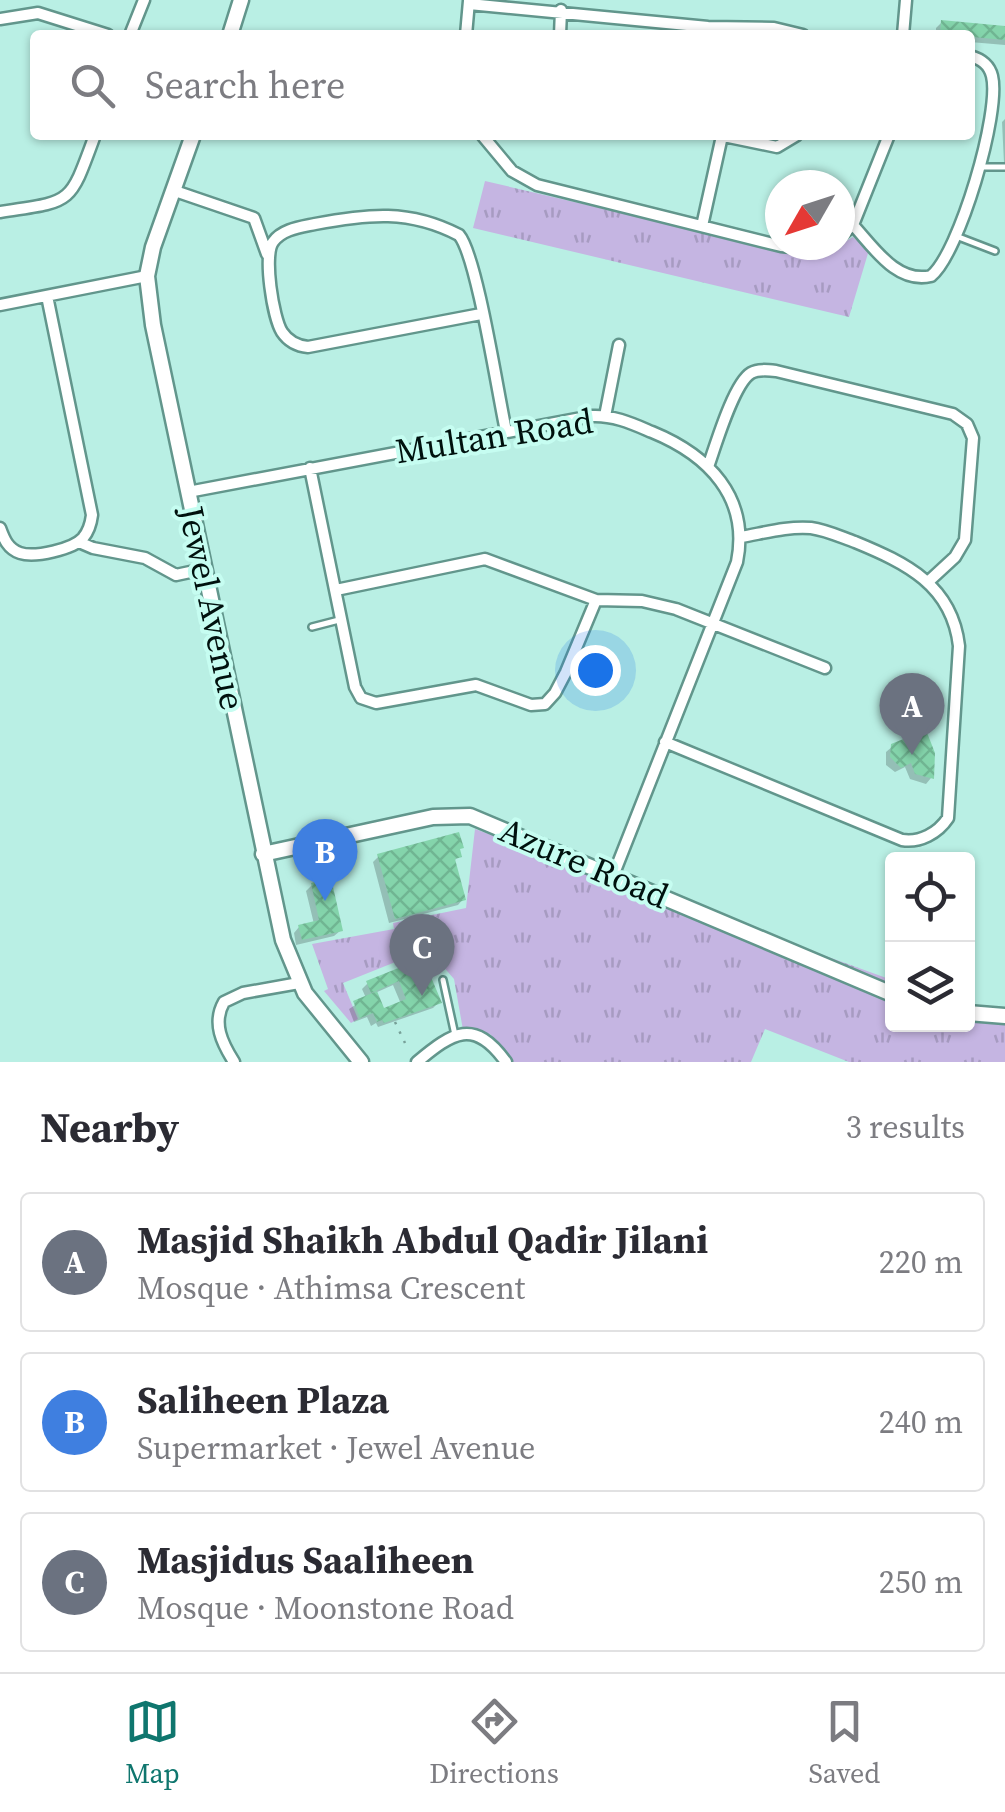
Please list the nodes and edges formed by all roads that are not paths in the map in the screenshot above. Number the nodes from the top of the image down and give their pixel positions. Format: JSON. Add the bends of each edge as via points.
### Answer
{"nodes":[{"id":1,"x":144,"y":0,"type":"edge"},
{"id":2,"x":242,"y":0,"type":"edge"},
{"id":3,"x":906,"y":0,"type":"edge"},
{"id":4,"x":469,"y":2,"type":"edge"},
{"id":5,"x":562,"y":10,"type":"junction"},
{"id":6,"x":0,"y":18,"type":"edge"},
{"id":7,"x":92,"y":30,"type":"edge"},
{"id":8,"x":132,"y":30,"type":"edge"},
{"id":9,"x":232,"y":30,"type":"edge"},
{"id":10,"x":466,"y":30,"type":"edge"},
{"id":11,"x":560,"y":30,"type":"edge"},
{"id":12,"x":782,"y":30,"type":"edge"},
{"id":13,"x":903,"y":30,"type":"edge"},
{"id":14,"x":975,"y":58,"type":"edge"},
{"id":15,"x":92,"y":140,"type":"edge"},
{"id":16,"x":191,"y":140,"type":"edge"},
{"id":17,"x":486,"y":140,"type":"edge"},
{"id":18,"x":720,"y":140,"type":"edge"},
{"id":19,"x":746,"y":140,"type":"edge"},
{"id":20,"x":788,"y":140,"type":"edge"},
{"id":21,"x":887,"y":140,"type":"edge"},
{"id":22,"x":979,"y":168,"type":"junction"},
{"id":23,"x":1005,"y":168,"type":"edge"},
{"id":24,"x":175,"y":191,"type":"junction"},
{"id":25,"x":0,"y":212,"type":"edge"},
{"id":26,"x":855,"y":220,"type":"edge"},
{"id":27,"x":702,"y":226,"type":"junction"},
{"id":28,"x":855,"y":227,"type":"edge"},
{"id":29,"x":955,"y":235,"type":"junction"},
{"id":30,"x":765,"y":242,"type":"edge"},
{"id":31,"x":995,"y":251,"type":"dead end"},
{"id":32,"x":267,"y":254,"type":"junction"},
{"id":33,"x":148,"y":276,"type":"junction"},
{"id":34,"x":47,"y":296,"type":"junction"},
{"id":35,"x":0,"y":305,"type":"edge"},
{"id":36,"x":481,"y":314,"type":"junction"},
{"id":37,"x":619,"y":345,"type":"dead end"},
{"id":38,"x":605,"y":416,"type":"junction"},
{"id":39,"x":506,"y":432,"type":"junction"},
{"id":40,"x":708,"y":464,"type":"junction"},
{"id":41,"x":310,"y":468,"type":"junction"},
{"id":42,"x":188,"y":492,"type":"junction"},
{"id":43,"x":0,"y":528,"type":"edge"},
{"id":44,"x":741,"y":537,"type":"junction"},
{"id":45,"x":79,"y":542,"type":"junction"},
{"id":46,"x":204,"y":569,"type":"junction"},
{"id":47,"x":929,"y":581,"type":"junction"},
{"id":48,"x":336,"y":590,"type":"junction"},
{"id":49,"x":596,"y":600,"type":"junction"},
{"id":50,"x":342,"y":620,"type":"junction"},
{"id":51,"x":713,"y":622,"type":"junction"},
{"id":52,"x":312,"y":626,"type":"dead end"},
{"id":53,"x":825,"y":668,"type":"dead end"},
{"id":54,"x":665,"y":742,"type":"junction"},
{"id":55,"x":263,"y":854,"type":"junction"},
{"id":56,"x":613,"y":876,"type":"junction"},
{"id":57,"x":443,"y":980,"type":"dead end"},
{"id":58,"x":298,"y":983,"type":"junction"},
{"id":59,"x":885,"y":991,"type":"edge"},
{"id":60,"x":975,"y":1014,"type":"edge"},
{"id":61,"x":1005,"y":1016,"type":"edge"},
{"id":62,"x":455,"y":1035,"type":"junction"},
{"id":63,"x":234,"y":1062,"type":"edge"},
{"id":64,"x":361,"y":1062,"type":"edge"},
{"id":65,"x":417,"y":1062,"type":"edge"},
{"id":66,"x":506,"y":1062,"type":"edge"}],
"edges":[{"from":1,"to":8,"type":"street"},
{"from":2,"to":9,"type":"street"},
{"from":3,"to":13,"type":"street"},
{"from":4,"to":5,"type":"street"},
{"from":4,"to":10,"type":"street"},
{"from":5,"to":11,"type":"street"},
{"from":5,"to":12,"type":"street"},
{"from":6,"to":7,"type":"street","via":[[38,13]]},
{"from":14,"to":22,"type":"street","via":[[993,81]]},
{"from":15,"to":25,"type":"street","via":[[67,198]]},
{"from":16,"to":24,"type":"street","name":"Jewel Avenue"},
{"from":17,"to":27,"type":"street","via":[[528,182]]},
{"from":18,"to":27,"type":"street"},
{"from":19,"to":20,"type":"street","via":[[777,146]]},
{"from":21,"to":26,"type":"street"},
{"from":22,"to":23,"type":"lane"},
{"from":22,"to":29,"type":"street"},
{"from":24,"to":32,"type":"street","via":[[254,218]]},
{"from":24,"to":33,"type":"street","name":"Jewel Avenue"},
{"from":27,"to":30,"type":"street"},
{"from":28,"to":29,"type":"street","via":[[900,272],[916,278],[936,272]]},
{"from":29,"to":31,"type":"lane"},
{"from":32,"to":36,"type":"street","via":[[280,325],[299,346]]},
{"from":32,"to":36,"type":"street","via":[[288,230],[357,216],[430,224],[464,241]]},
{"from":33,"to":34,"type":"street"},
{"from":33,"to":42,"type":"street","name":"Jewel Avenue"},
{"from":34,"to":35,"type":"street"},
{"from":34,"to":45,"type":"street","via":[[92,515]]},
{"from":36,"to":39,"type":"street"},
{"from":37,"to":38,"type":"street"},
{"from":38,"to":39,"type":"street","name":"Multan Road"},
{"from":38,"to":40,"type":"street","name":"Multan Road","via":[[678,442]]},
{"from":39,"to":41,"type":"street","name":"Multan Road"},
{"from":40,"to":44,"type":"street","name":"Multan Road","via":[[733,504]]},
{"from":40,"to":47,"type":"street","via":[[741,386],[758,370],[953,414],[973,438],[967,533],[960,552]]},
{"from":41,"to":42,"type":"street","name":"Multan Road"},
{"from":41,"to":48,"type":"street"},
{"from":42,"to":46,"type":"street","name":"Jewel Avenue"},
{"from":43,"to":45,"type":"street","via":[[6,542],[24,554]]},
{"from":44,"to":47,"type":"street","via":[[796,528],[828,532]]},
{"from":44,"to":51,"type":"street"},
{"from":45,"to":46,"type":"street","via":[[145,558],[176,575]]},
{"from":46,"to":55,"type":"street","name":"Jewel Avenue"},
{"from":47,"to":54,"type":"street","via":[[959,646],[950,810],[931,834],[910,842],[892,837]]},
{"from":48,"to":49,"type":"street","via":[[485,559]]},
{"from":48,"to":50,"type":"street"},
{"from":49,"to":50,"type":"street","via":[[555,694],[537,706],[476,685],[368,701],[355,686]]},
{"from":49,"to":51,"type":"street","via":[[651,602]]},
{"from":50,"to":52,"type":"lane"},
{"from":51,"to":53,"type":"street"},
{"from":51,"to":54,"type":"street"},
{"from":54,"to":56,"type":"street"},
{"from":55,"to":56,"type":"street","name":"Azure Road","via":[[462,814]]},
{"from":55,"to":58,"type":"street","name":"Jewel Avenue"},
{"from":56,"to":59,"type":"street","name":"Azure Road"},
{"from":57,"to":62,"type":"lane"},
{"from":58,"to":63,"type":"street","via":[[224,1002],[218,1027]]},
{"from":58,"to":64,"type":"street","name":"Jewel Avenue"},
{"from":60,"to":61,"type":"street"},
{"from":62,"to":65,"type":"street"},
{"from":62,"to":66,"type":"street","via":[[483,1036]]}]}
